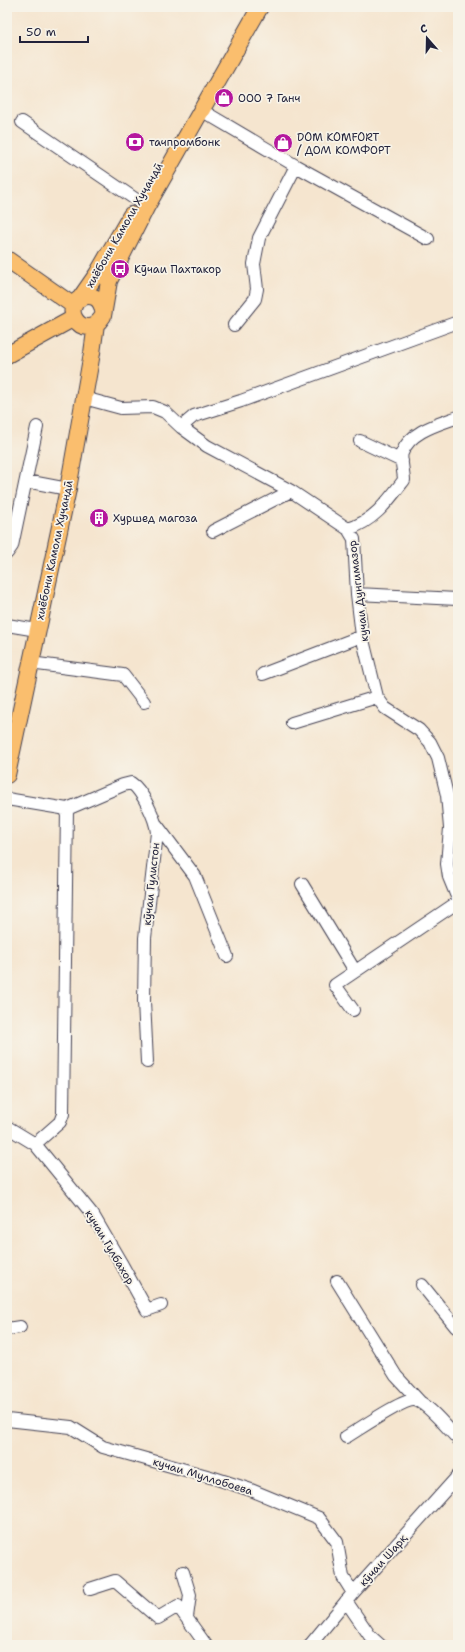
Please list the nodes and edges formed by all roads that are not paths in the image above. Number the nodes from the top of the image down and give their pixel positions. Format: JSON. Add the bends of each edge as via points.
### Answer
{"nodes":[{"id":1,"x":250,"y":7,"type":"edge"},
{"id":2,"x":260,"y":7,"type":"edge"},
{"id":3,"x":201,"y":110,"type":"junction"},
{"id":4,"x":22,"y":122,"type":"dead end"},
{"id":5,"x":296,"y":166,"type":"junction"},
{"id":6,"x":143,"y":203,"type":"junction"},
{"id":7,"x":428,"y":240,"type":"dead end"},
{"id":8,"x":7,"y":259,"type":"edge"},
{"id":9,"x":76,"y":311,"type":"junction"},
{"id":10,"x":100,"y":318,"type":"junction"},
{"id":11,"x":458,"y":322,"type":"edge"},
{"id":12,"x":234,"y":324,"type":"dead end"},
{"id":13,"x":92,"y":353,"type":"junction"},
{"id":14,"x":7,"y":355,"type":"edge"},
{"id":15,"x":84,"y":398,"type":"junction"},
{"id":16,"x":458,"y":417,"type":"edge"},
{"id":17,"x":37,"y":426,"type":"dead end"},
{"id":18,"x":181,"y":427,"type":"junction"},
{"id":19,"x":360,"y":440,"type":"dead end"},
{"id":20,"x":402,"y":461,"type":"junction"},
{"id":21,"x":26,"y":481,"type":"junction"},
{"id":22,"x":68,"y":489,"type":"junction"},
{"id":23,"x":291,"y":491,"type":"junction"},
{"id":24,"x":348,"y":529,"type":"junction"},
{"id":25,"x":214,"y":531,"type":"dead end"},
{"id":26,"x":7,"y":553,"type":"edge"},
{"id":27,"x":357,"y":594,"type":"junction"},
{"id":28,"x":457,"y":599,"type":"edge"},
{"id":29,"x":7,"y":625,"type":"edge"},
{"id":30,"x":37,"y":630,"type":"junction"},
{"id":31,"x":362,"y":636,"type":"junction"},
{"id":32,"x":30,"y":663,"type":"junction"},
{"id":33,"x":263,"y":674,"type":"dead end"},
{"id":34,"x":377,"y":697,"type":"junction"},
{"id":35,"x":144,"y":702,"type":"dead end"},
{"id":36,"x":292,"y":723,"type":"dead end"},
{"id":37,"x":7,"y":774,"type":"edge"},
{"id":38,"x":453,"y":794,"type":"edge"},
{"id":39,"x":7,"y":799,"type":"edge"},
{"id":40,"x":67,"y":809,"type":"junction"},
{"id":41,"x":156,"y":824,"type":"junction"},
{"id":42,"x":302,"y":884,"type":"dead end"},
{"id":43,"x":458,"y":900,"type":"edge"},
{"id":44,"x":227,"y":956,"type":"dead end"},
{"id":45,"x":355,"y":971,"type":"junction"},
{"id":46,"x":353,"y":1010,"type":"dead end"},
{"id":47,"x":147,"y":1062,"type":"dead end"},
{"id":48,"x":7,"y":1127,"type":"edge"},
{"id":49,"x":35,"y":1144,"type":"junction"},
{"id":50,"x":336,"y":1280,"type":"dead end"},
{"id":51,"x":422,"y":1285,"type":"dead end"},
{"id":52,"x":161,"y":1305,"type":"dead end"},
{"id":53,"x":458,"y":1325,"type":"edge"},
{"id":54,"x":20,"y":1327,"type":"dead end"},
{"id":55,"x":7,"y":1329,"type":"edge"},
{"id":56,"x":421,"y":1403,"type":"junction"},
{"id":57,"x":7,"y":1420,"type":"edge"},
{"id":58,"x":346,"y":1437,"type":"dead end"},
{"id":59,"x":458,"y":1439,"type":"edge"},
{"id":60,"x":458,"y":1476,"type":"edge"},
{"id":61,"x":183,"y":1572,"type":"dead end"},
{"id":62,"x":90,"y":1589,"type":"dead end"},
{"id":63,"x":350,"y":1597,"type":"junction"},
{"id":64,"x":187,"y":1617,"type":"junction"},
{"id":65,"x":206,"y":1645,"type":"edge"},
{"id":66,"x":310,"y":1645,"type":"edge"},
{"id":67,"x":380,"y":1645,"type":"edge"}],
"edges":[{"from":1,"to":6,"type":"main road","name":"хиёбони Камоли Хуҷандӣ"},
{"from":2,"to":3,"type":"main road"},
{"from":3,"to":5,"type":"street"},
{"from":3,"to":6,"type":"main road"},
{"from":4,"to":6,"type":"street"},
{"from":5,"to":7,"type":"street"},
{"from":5,"to":12,"type":"street","via":[[259,238],[254,264],[257,289],[255,299]]},
{"from":6,"to":9,"type":"main road","name":"хиёбони Камоли Хуҷандӣ"},
{"from":6,"to":10,"type":"main road","name":"хиёбони Камоли Хуҷандӣ","via":[[109,280]]},
{"from":8,"to":9,"type":"main road"},
{"from":9,"to":10,"type":"main road","via":[[86,327]]},
{"from":9,"to":10,"type":"main road","via":[[91,296],[102,306]]},
{"from":9,"to":13,"type":"main road","via":[[76,327]]},
{"from":9,"to":14,"type":"main road"},
{"from":10,"to":13,"type":"main road","name":"хиёбони Камоли Хуҷандӣ"},
{"from":11,"to":18,"type":"street","via":[[194,416]]},
{"from":13,"to":15,"type":"main road","name":"хиёбони Камоли Хуҷандӣ"},
{"from":15,"to":18,"type":"street","name":"кучаи Дунгимазор","via":[[121,408],[153,407],[165,412]]},
{"from":15,"to":22,"type":"main road","name":"хиёбони Камоли Хуҷандӣ"},
{"from":16,"to":20,"type":"street","via":[[412,437],[402,453]]},
{"from":17,"to":21,"type":"street"},
{"from":18,"to":23,"type":"street","name":"кучаи Дунгимазор","via":[[207,446]]},
{"from":19,"to":20,"type":"street"},
{"from":20,"to":24,"type":"street","via":[[404,480],[384,506],[360,525]]},
{"from":21,"to":22,"type":"street"},
{"from":21,"to":26,"type":"street","via":[[12,546]]},
{"from":22,"to":30,"type":"main road","name":"хиёбони Камоли Хуҷандӣ"},
{"from":23,"to":24,"type":"street","name":"кучаи Дунгимазор"},
{"from":23,"to":25,"type":"street"},
{"from":24,"to":27,"type":"street","name":"кучаи Дунгимазор","via":[[354,538]]},
{"from":27,"to":28,"type":"street"},
{"from":27,"to":31,"type":"street","name":"кучаи Дунгимазор"},
{"from":29,"to":30,"type":"street"},
{"from":30,"to":32,"type":"main road","name":"хиёбони Камоли Хуҷандӣ"},
{"from":31,"to":33,"type":"street"},
{"from":31,"to":34,"type":"street","name":"кучаи Дунгимазор"},
{"from":32,"to":35,"type":"street","via":[[123,675]]},
{"from":32,"to":37,"type":"main road","name":"хиёбони Камоли Хуҷандӣ"},
{"from":34,"to":36,"type":"street"},
{"from":34,"to":38,"type":"street","name":"кучаи Дунгимазор","via":[[385,708],[419,730],[430,742]]},
{"from":38,"to":43,"type":"street","name":"кучаи Дунгимазор","via":[[447,864]]},
{"from":39,"to":40,"type":"street"},
{"from":40,"to":41,"type":"street","name":"кӯчаи Гулистон","via":[[131,783],[137,787]]},
{"from":40,"to":49,"type":"street","via":[[63,1114],[60,1122]]},
{"from":41,"to":44,"type":"street","via":[[194,876]]},
{"from":41,"to":47,"type":"street","name":"кӯчаи Гулистон","via":[[145,938],[144,1001]]},
{"from":42,"to":45,"type":"street"},
{"from":43,"to":45,"type":"street"},
{"from":45,"to":46,"type":"street","via":[[335,984]]},
{"from":48,"to":49,"type":"street","name":"кучаи Гулбахор"},
{"from":49,"to":52,"type":"street","name":"кучаи Гулбахор","via":[[93,1215],[147,1310]]},
{"from":50,"to":56,"type":"street","via":[[396,1376]]},
{"from":51,"to":53,"type":"street","via":[[456,1327]]},
{"from":54,"to":55,"type":"street"},
{"from":56,"to":58,"type":"street","via":[[415,1400],[404,1402]]},
{"from":56,"to":59,"type":"street","via":[[426,1405]]},
{"from":57,"to":63,"type":"street","name":"кучаи Муллобоева","via":[[71,1426],[103,1447],[251,1490],[319,1518],[337,1542],[343,1577]]},
{"from":60,"to":63,"type":"street","name":"кӯчаи Шарқ"},
{"from":61,"to":64,"type":"street","via":[[190,1594]]},
{"from":62,"to":64,"type":"street","via":[[115,1581],[158,1618],[178,1606]]},
{"from":63,"to":66,"type":"street","name":"кӯчаи Шарқ"},
{"from":63,"to":67,"type":"street","name":"кучаи Муллобоева","via":[[370,1636]]},
{"from":64,"to":65,"type":"street"}]}
